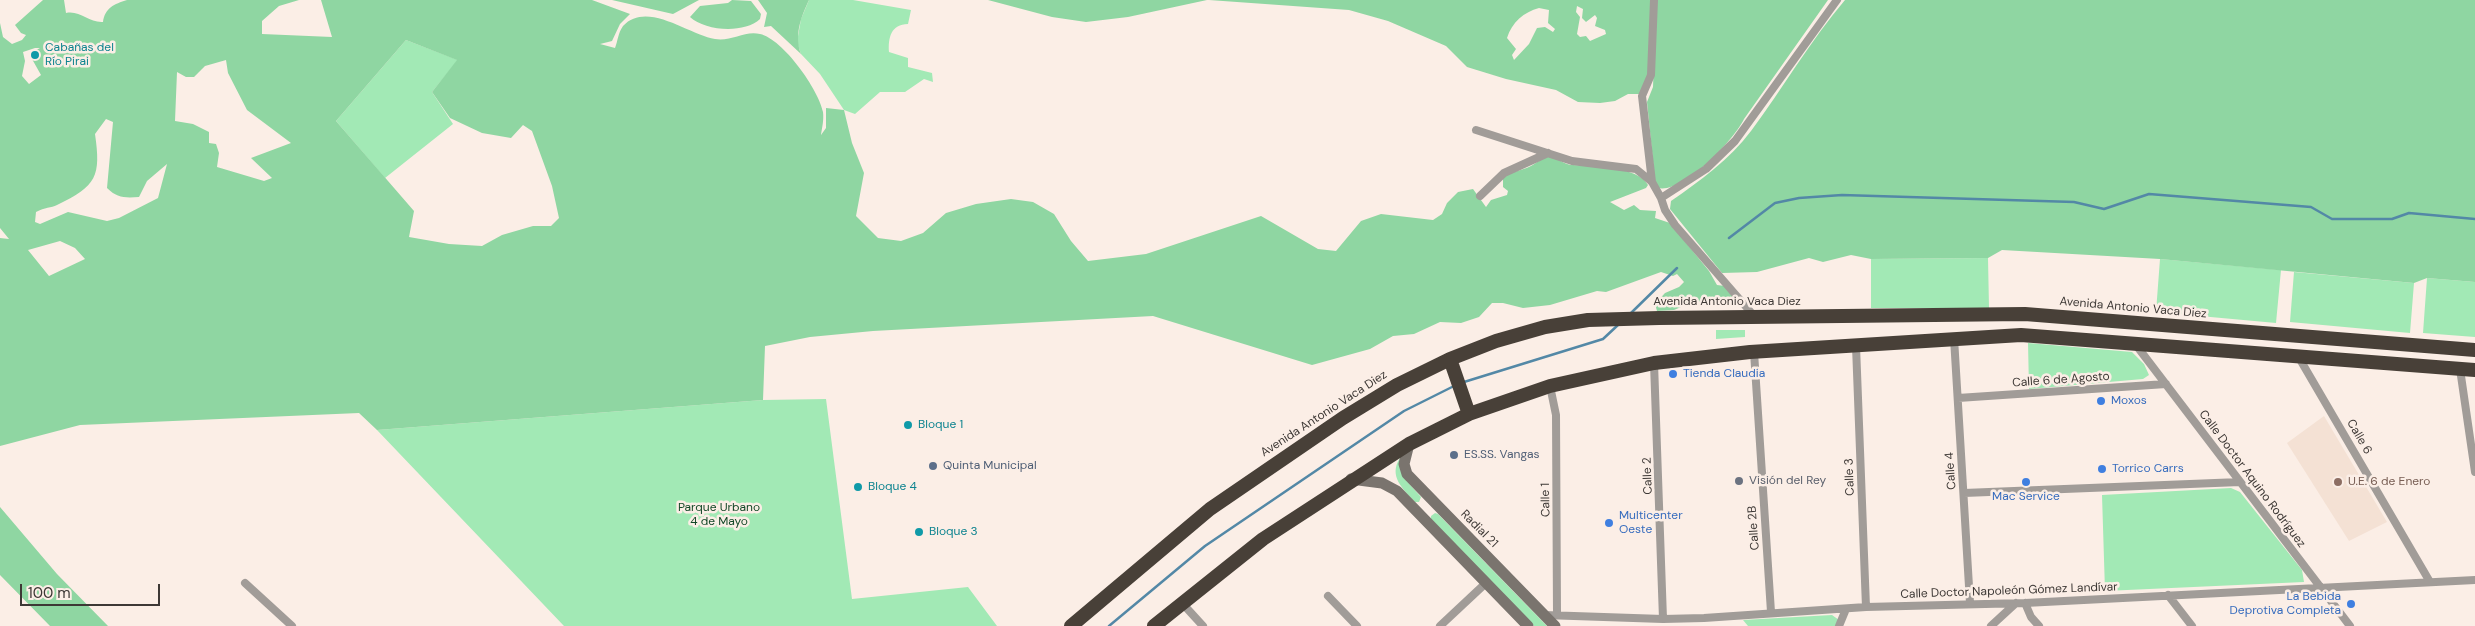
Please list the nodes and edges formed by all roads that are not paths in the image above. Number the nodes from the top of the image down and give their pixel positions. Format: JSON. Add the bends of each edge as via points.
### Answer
{"nodes":[{"id":1,"x":1654,"y":0,"type":"edge"},
{"id":2,"x":1838,"y":0,"type":"edge"},
{"id":3,"x":1476,"y":130,"type":"dead end"},
{"id":4,"x":1548,"y":153,"type":"junction"},
{"id":5,"x":1652,"y":182,"type":"junction"},
{"id":6,"x":1480,"y":196,"type":"dead end"},
{"id":7,"x":1661,"y":198,"type":"junction"},
{"id":8,"x":1756,"y":318,"type":"junction"},
{"id":9,"x":1954,"y":338,"type":"junction"},
{"id":10,"x":2136,"y":345,"type":"junction"},
{"id":11,"x":1856,"y":346,"type":"junction"},
{"id":12,"x":2475,"y":350,"type":"edge"},
{"id":13,"x":1754,"y":352,"type":"junction"},
{"id":14,"x":2475,"y":355,"type":"edge"},
{"id":15,"x":2298,"y":356,"type":"junction"},
{"id":16,"x":1451,"y":363,"type":"junction"},
{"id":17,"x":1654,"y":363,"type":"junction"},
{"id":18,"x":2460,"y":369,"type":"junction"},
{"id":19,"x":2475,"y":370,"type":"edge"},
{"id":20,"x":2166,"y":384,"type":"junction"},
{"id":21,"x":1550,"y":386,"type":"junction"},
{"id":22,"x":1958,"y":398,"type":"junction"},
{"id":23,"x":1469,"y":414,"type":"junction"},
{"id":24,"x":1408,"y":444,"type":"junction"},
{"id":25,"x":2475,"y":472,"type":"edge"},
{"id":26,"x":1352,"y":479,"type":"junction"},
{"id":27,"x":2240,"y":482,"type":"junction"},
{"id":28,"x":1964,"y":493,"type":"junction"},
{"id":29,"x":1433,"y":502,"type":"junction"},
{"id":30,"x":1420,"y":513,"type":"junction"},
{"id":31,"x":2475,"y":580,"type":"edge"},
{"id":32,"x":1487,"y":582,"type":"junction"},
{"id":33,"x":2430,"y":582,"type":"junction"},
{"id":34,"x":245,"y":583,"type":"dead end"},
{"id":35,"x":2320,"y":587,"type":"junction"},
{"id":36,"x":2168,"y":595,"type":"junction"},
{"id":37,"x":1328,"y":596,"type":"dead end"},
{"id":38,"x":1182,"y":603,"type":"junction"},
{"id":39,"x":1970,"y":603,"type":"junction"},
{"id":40,"x":2016,"y":603,"type":"junction"},
{"id":41,"x":2025,"y":603,"type":"junction"},
{"id":42,"x":1866,"y":607,"type":"junction"},
{"id":43,"x":1846,"y":609,"type":"junction"},
{"id":44,"x":1771,"y":612,"type":"junction"},
{"id":45,"x":1704,"y":618,"type":"junction"},
{"id":46,"x":1663,"y":619,"type":"junction"},
{"id":47,"x":1556,"y":621,"type":"edge"},
{"id":48,"x":292,"y":626,"type":"edge"},
{"id":49,"x":1071,"y":626,"type":"edge"},
{"id":50,"x":1154,"y":626,"type":"edge"},
{"id":51,"x":1203,"y":626,"type":"edge"},
{"id":52,"x":1357,"y":626,"type":"edge"},
{"id":53,"x":1440,"y":626,"type":"edge"},
{"id":54,"x":1528,"y":626,"type":"edge"},
{"id":55,"x":1695,"y":626,"type":"edge"},
{"id":56,"x":1839,"y":626,"type":"edge"},
{"id":57,"x":1991,"y":626,"type":"edge"},
{"id":58,"x":2039,"y":626,"type":"edge"},
{"id":59,"x":2192,"y":626,"type":"edge"},
{"id":60,"x":2350,"y":626,"type":"edge"}],
"edges":[{"from":1,"to":5,"type":"street","via":[[1651,75],[1642,96]]},
{"from":2,"to":7,"type":"street","via":[[1736,141],[1706,169]]},
{"from":3,"to":4,"type":"street"},
{"from":4,"to":5,"type":"street","via":[[1572,161],[1636,169]]},
{"from":4,"to":6,"type":"street","via":[[1504,173]]},
{"from":5,"to":7,"type":"street"},
{"from":7,"to":8,"type":"street","via":[[1675,225]]},
{"from":8,"to":12,"type":"highway","name":"Avenida Antonio Vaca Diez","via":[[2024,314]]},
{"from":8,"to":16,"type":"highway","name":"Avenida Antonio Vaca Diez","via":[[1588,320],[1545,327],[1496,341]]},
{"from":9,"to":10,"type":"highway","via":[[2021,335]]},
{"from":9,"to":11,"type":"highway"},
{"from":9,"to":22,"type":"street","name":"Calle 4"},
{"from":10,"to":15,"type":"highway"},
{"from":10,"to":20,"type":"street","name":"Calle Doctor Aquino Rodríguez"},
{"from":11,"to":13,"type":"highway"},
{"from":11,"to":42,"type":"street","name":"Calle 3"},
{"from":13,"to":17,"type":"highway"},
{"from":13,"to":44,"type":"street","name":"Calle 2B"},
{"from":14,"to":18,"type":"highway","via":[[2462,356]]},
{"from":15,"to":18,"type":"highway"},
{"from":15,"to":33,"type":"street","name":"Calle 6"},
{"from":16,"to":23,"type":"highway"},
{"from":16,"to":49,"type":"highway","name":"Avenida Antonio Vaca Diez","via":[[1396,385],[1210,509]]},
{"from":17,"to":21,"type":"highway"},
{"from":17,"to":46,"type":"street","name":"Calle 2"},
{"from":18,"to":19,"type":"highway"},
{"from":18,"to":25,"type":"street"},
{"from":20,"to":22,"type":"street","name":"Calle 6 de Agosto"},
{"from":20,"to":27,"type":"street","name":"Calle Doctor Aquino Rodríguez"},
{"from":21,"to":23,"type":"highway"},
{"from":21,"to":47,"type":"street","name":"Calle 1","via":[[1556,415]]},
{"from":22,"to":28,"type":"street","name":"Calle 4"},
{"from":23,"to":24,"type":"highway"},
{"from":24,"to":26,"type":"highway"},
{"from":24,"to":29,"type":"street","name":"Radial 21","via":[[1404,464],[1407,474]]},
{"from":26,"to":30,"type":"street","via":[[1382,484],[1397,491]]},
{"from":26,"to":38,"type":"highway","via":[[1263,539]]},
{"from":27,"to":28,"type":"street"},
{"from":27,"to":35,"type":"street","name":"Calle Doctor Aquino Rodríguez"},
{"from":28,"to":39,"type":"street","name":"Calle 4"},
{"from":29,"to":30,"type":"street"},
{"from":29,"to":47,"type":"street","name":"Radial 21","via":[[1544,615]]},
{"from":30,"to":32,"type":"street"},
{"from":31,"to":33,"type":"street","name":"Calle Doctor Napoleón Gómez Landívar"},
{"from":32,"to":53,"type":"street"},
{"from":32,"to":54,"type":"street"},
{"from":33,"to":35,"type":"street","name":"Calle Doctor Napoleón Gómez Landívar"},
{"from":34,"to":48,"type":"street"},
{"from":35,"to":36,"type":"street","name":"Calle Doctor Napoleón Gómez Landívar"},
{"from":35,"to":60,"type":"street","name":"Calle Doctor Aquino Rodríguez"},
{"from":36,"to":41,"type":"street","name":"Calle Doctor Napoleón Gómez Landívar"},
{"from":36,"to":59,"type":"street"},
{"from":37,"to":52,"type":"street"},
{"from":38,"to":50,"type":"highway"},
{"from":38,"to":51,"type":"street"},
{"from":39,"to":40,"type":"street","name":"Calle Doctor Napoleón Gómez Landívar"},
{"from":39,"to":42,"type":"street","name":"Calle Doctor Napoleón Gómez Landívar"},
{"from":40,"to":41,"type":"street","name":"Calle Doctor Napoleón Gómez Landívar"},
{"from":40,"to":57,"type":"street"},
{"from":41,"to":58,"type":"street"},
{"from":42,"to":43,"type":"street","name":"Calle Doctor Napoleón Gómez Landívar"},
{"from":43,"to":44,"type":"street","name":"Calle Doctor Napoleón Gómez Landívar"},
{"from":43,"to":56,"type":"street"},
{"from":44,"to":45,"type":"street","name":"Calle Doctor Napoleón Gómez Landívar"},
{"from":45,"to":46,"type":"street","name":"Calle Doctor Napoleón Gómez Landívar"},
{"from":45,"to":55,"type":"street"},
{"from":46,"to":47,"type":"street","name":"Calle Doctor Napoleón Gómez Landívar"}]}
